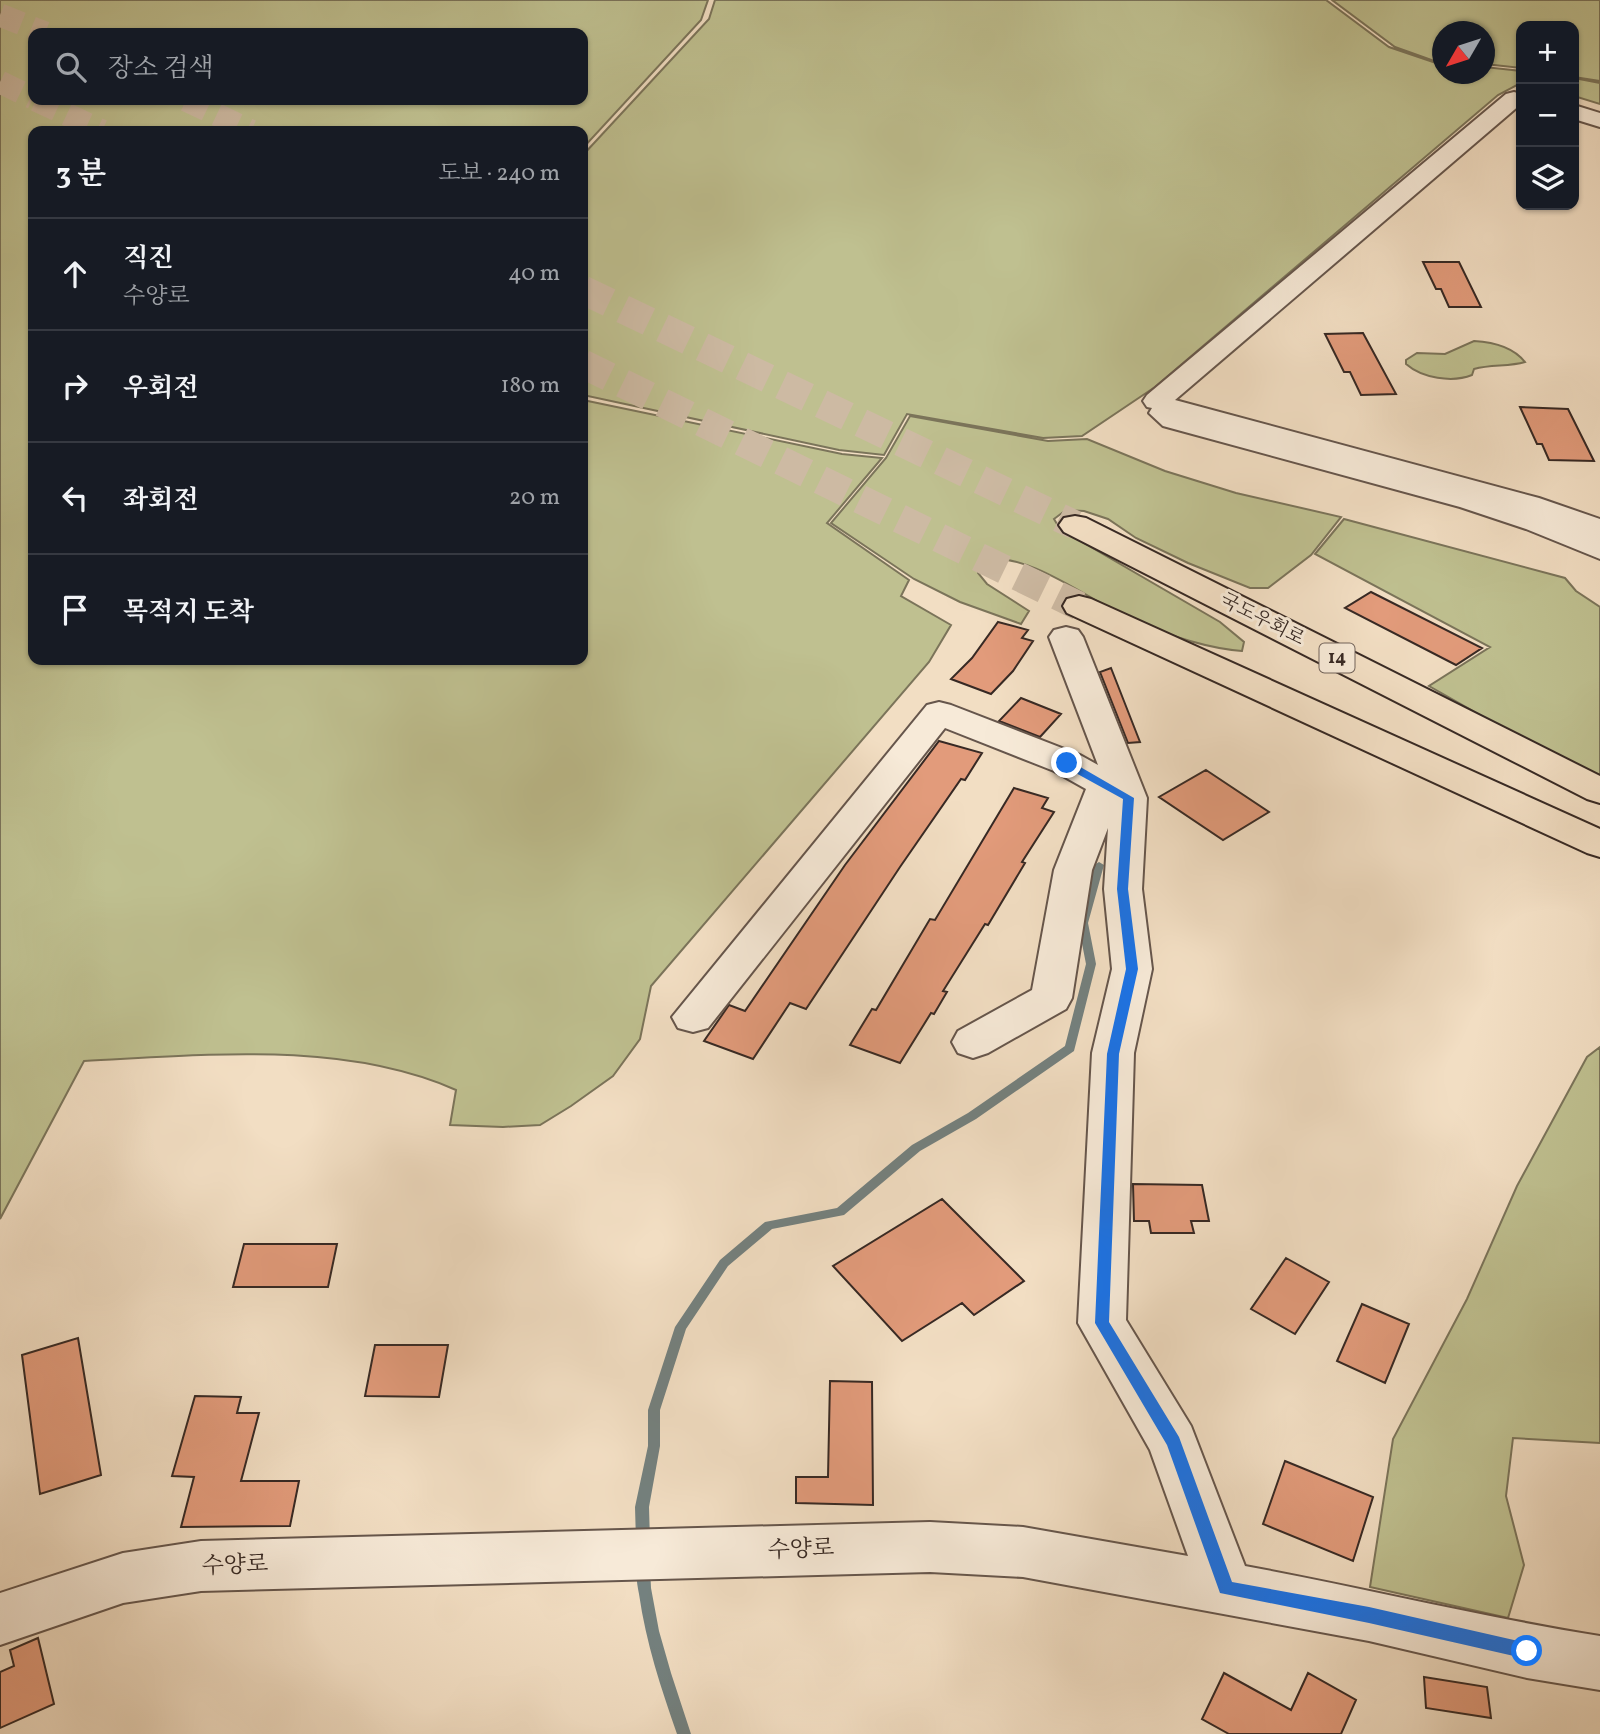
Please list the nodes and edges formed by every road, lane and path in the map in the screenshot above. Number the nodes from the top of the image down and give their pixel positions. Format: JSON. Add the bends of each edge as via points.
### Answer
{"nodes":[{"id":1,"x":1579,"y":107,"type":"edge"},
{"id":2,"x":1516,"y":108,"type":"edge"},
{"id":3,"x":1516,"y":109,"type":"edge"},
{"id":4,"x":1600,"y":113,"type":"edge"},
{"id":5,"x":1579,"y":114,"type":"edge"},
{"id":6,"x":1600,"y":120,"type":"edge"},
{"id":7,"x":1498,"y":132,"type":"dead end"},
{"id":8,"x":1157,"y":401,"type":"dead end"},
{"id":9,"x":1075,"y":525,"type":"tunnel mouth"},
{"id":10,"x":1590,"y":533,"type":"edge"},
{"id":11,"x":1073,"y":622,"type":"joint"},
{"id":12,"x":1600,"y":791,"type":"edge"},
{"id":13,"x":1117,"y":792,"type":"junction"},
{"id":14,"x":1600,"y":844,"type":"edge"},
{"id":15,"x":693,"y":1017,"type":"dead end"},
{"id":16,"x":973,"y":1042,"type":"dead end"},
{"id":17,"x":1226,"y":1588,"type":"junction"},
{"id":18,"x":0,"y":1619,"type":"edge"},
{"id":19,"x":1600,"y":1663,"type":"edge"}],
"edges":[{"from":1,"to":4,"type":"street"},
{"from":2,"to":8,"type":"street"},
{"from":3,"to":7,"type":"street"},
{"from":5,"to":6,"type":"street"},
{"from":9,"to":12,"type":"highway","name":"국도우회로","number":"14"},
{"from":10,"to":10,"type":"street","via":[[1528,504],[1180,408],[1163,413],[1172,420],[1268,449]]},
{"from":11,"to":13,"type":"street"},
{"from":11,"to":14,"type":"highway"},
{"from":13,"to":15,"type":"street","via":[[1067,763],[939,713]]},
{"from":13,"to":16,"type":"street","via":[[1073,870],[1051,998]]},
{"from":13,"to":17,"type":"street","via":[[1132,969],[1113,1054],[1102,1323],[1173,1442]]},
{"from":17,"to":18,"type":"street","name":"수양로","via":[[1023,1552],[930,1547],[201,1566],[124,1578]]},
{"from":17,"to":19,"type":"street","name":"수양로"}]}
